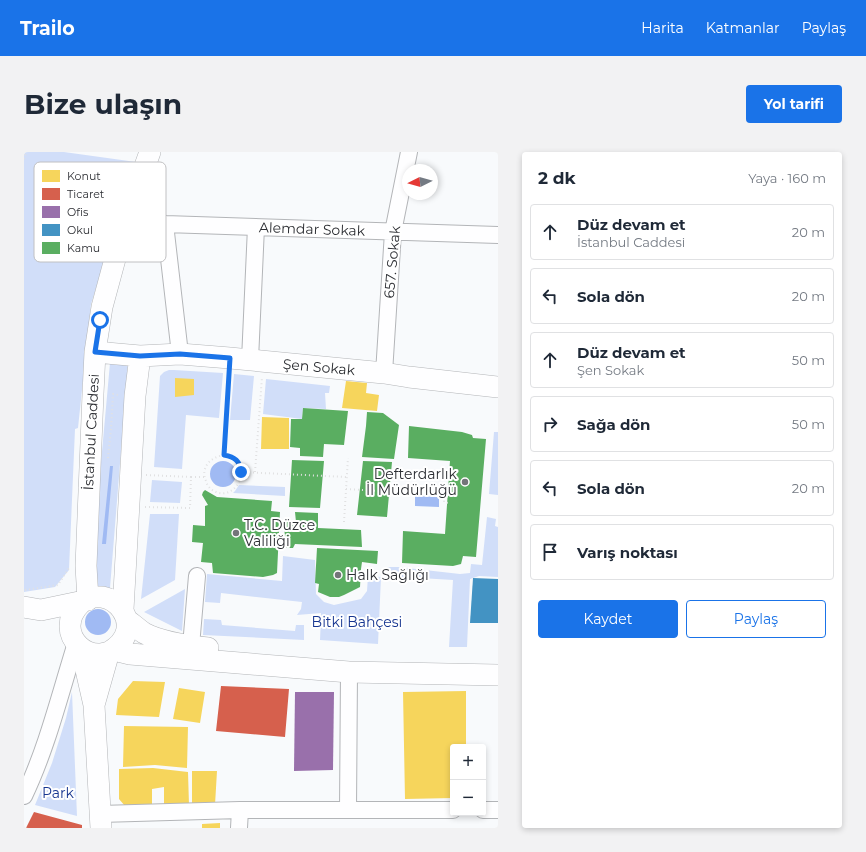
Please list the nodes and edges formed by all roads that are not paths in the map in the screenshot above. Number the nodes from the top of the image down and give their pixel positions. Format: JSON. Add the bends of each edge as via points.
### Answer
{"nodes":[{"id":1,"x":150,"y":152,"type":"edge"},
{"id":2,"x":409,"y":152,"type":"edge"},
{"id":3,"x":146,"y":162,"type":"edge"},
{"id":4,"x":166,"y":224,"type":"edge"},
{"id":5,"x":256,"y":227,"type":"junction"},
{"id":6,"x":393,"y":232,"type":"junction"},
{"id":7,"x":166,"y":233,"type":"edge"},
{"id":8,"x":498,"y":235,"type":"edge"},
{"id":9,"x":114,"y":262,"type":"edge"},
{"id":10,"x":95,"y":352,"type":"junction"},
{"id":11,"x":180,"y":354,"type":"junction"},
{"id":12,"x":140,"y":356,"type":"junction"},
{"id":13,"x":248,"y":360,"type":"junction"},
{"id":14,"x":384,"y":373,"type":"junction"},
{"id":15,"x":498,"y":387,"type":"edge"},
{"id":16,"x":196,"y":576,"type":"dead end"},
{"id":17,"x":86,"y":600,"type":"junction"},
{"id":18,"x":32,"y":608,"type":"edge"},
{"id":19,"x":125,"y":615,"type":"junction"},
{"id":20,"x":76,"y":641,"type":"junction"},
{"id":21,"x":191,"y":646,"type":"junction"},
{"id":22,"x":111,"y":651,"type":"junction"},
{"id":23,"x":498,"y":663,"type":"edge"},
{"id":24,"x":349,"y":672,"type":"junction"},
{"id":25,"x":498,"y":675,"type":"edge"},
{"id":26,"x":94,"y":705,"type":"junction"},
{"id":27,"x":26,"y":786,"type":"edge"},
{"id":28,"x":240,"y":810,"type":"junction"},
{"id":29,"x":348,"y":810,"type":"junction"},
{"id":30,"x":450,"y":810,"type":"edge"},
{"id":31,"x":486,"y":810,"type":"edge"},
{"id":32,"x":498,"y":810,"type":"edge"},
{"id":33,"x":100,"y":821,"type":"edge"},
{"id":34,"x":239,"y":828,"type":"edge"}],
"edges":[{"from":1,"to":3,"type":"main road","name":"İstanbul Caddesi"},
{"from":2,"to":6,"type":"street","name":"657. Sokak"},
{"from":4,"to":5,"type":"street","name":"Alemdar Sokak"},
{"from":5,"to":6,"type":"street","name":"Alemdar Sokak"},
{"from":5,"to":13,"type":"street"},
{"from":6,"to":8,"type":"street","name":"Alemdar Sokak"},
{"from":6,"to":14,"type":"street","name":"657. Sokak"},
{"from":7,"to":11,"type":"street"},
{"from":9,"to":10,"type":"main road","name":"İstanbul Caddesi","via":[[102,307]]},
{"from":10,"to":12,"type":"main road","name":"Şen Sokak"},
{"from":10,"to":17,"type":"main road","name":"İstanbul Caddesi"},
{"from":11,"to":12,"type":"main road","name":"Şen Sokak"},
{"from":11,"to":13,"type":"main road","name":"Şen Sokak"},
{"from":12,"to":19,"type":"main road","via":[[135,396]]},
{"from":13,"to":14,"type":"main road","name":"Şen Sokak"},
{"from":14,"to":15,"type":"main road","name":"Şen Sokak"},
{"from":16,"to":21,"type":"street"},
{"from":17,"to":18,"type":"main road"},
{"from":17,"to":19,"type":"main road","via":[[101,597],[109,599],[117,604]]},
{"from":17,"to":20,"type":"main road","via":[[76,608],[71,618]]},
{"from":18,"to":20,"type":"main road"},
{"from":19,"to":21,"type":"main road","via":[[145,633],[162,640]]},
{"from":19,"to":22,"type":"main road","via":[[127,630],[124,640]]},
{"from":20,"to":22,"type":"main road","via":[[89,653],[100,655]]},
{"from":20,"to":26,"type":"main road"},
{"from":20,"to":27,"type":"street","via":[[48,733]]},
{"from":21,"to":23,"type":"main road","via":[[398,662]]},
{"from":22,"to":24,"type":"main road"},
{"from":22,"to":26,"type":"main road"},
{"from":24,"to":25,"type":"main road"},
{"from":24,"to":29,"type":"street"},
{"from":26,"to":33,"type":"main road"},
{"from":28,"to":29,"type":"street"},
{"from":28,"to":33,"type":"street"},
{"from":28,"to":34,"type":"street"},
{"from":29,"to":30,"type":"street"},
{"from":31,"to":32,"type":"street"}]}
